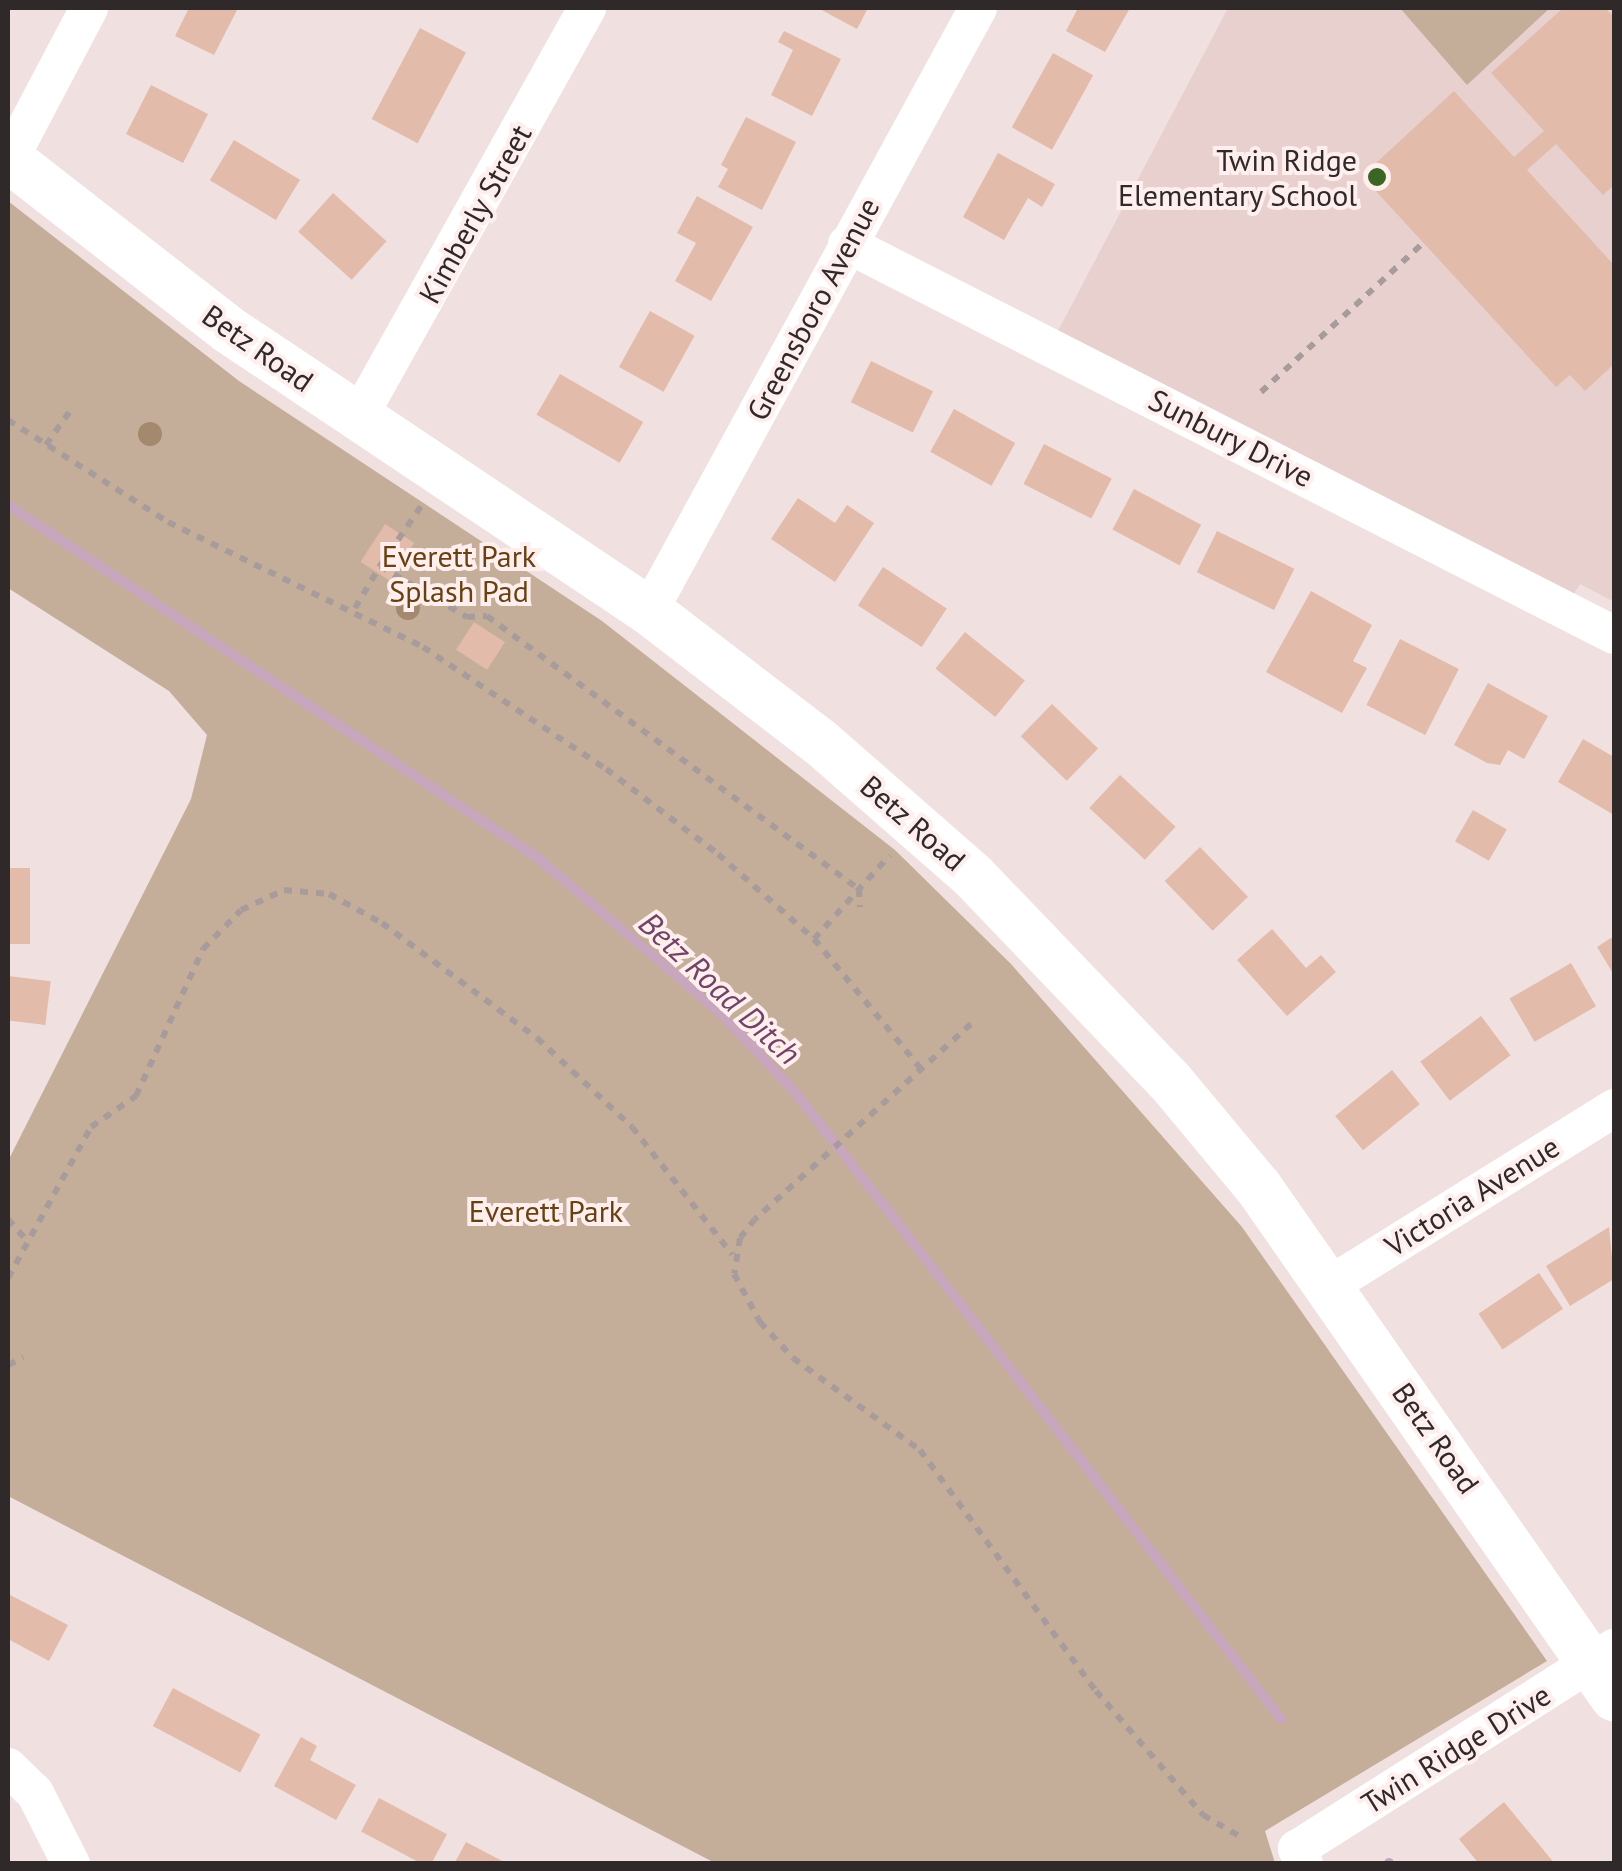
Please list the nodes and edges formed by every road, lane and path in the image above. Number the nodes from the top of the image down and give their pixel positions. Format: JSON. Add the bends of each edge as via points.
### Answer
{"nodes":[{"id":1,"x":89,"y":8,"type":"edge"},
{"id":2,"x":587,"y":8,"type":"edge"},
{"id":3,"x":978,"y":8,"type":"edge"},
{"id":4,"x":8,"y":159,"type":"edge"},
{"id":5,"x":847,"y":244,"type":"junction"},
{"id":6,"x":1423,"y":244,"type":"dead end"},
{"id":7,"x":1261,"y":392,"type":"dead end"},
{"id":8,"x":70,"y":411,"type":"dead end"},
{"id":9,"x":358,"y":418,"type":"junction"},
{"id":10,"x":8,"y":420,"type":"edge"},
{"id":11,"x":46,"y":445,"type":"junction"},
{"id":12,"x":424,"y":503,"type":"dead end"},
{"id":13,"x":380,"y":566,"type":"junction"},
{"id":14,"x":356,"y":608,"type":"junction"},
{"id":15,"x":649,"y":610,"type":"junction"},
{"id":16,"x":1614,"y":634,"type":"edge"},
{"id":17,"x":895,"y":850,"type":"dead end"},
{"id":18,"x":860,"y":889,"type":"junction"},
{"id":19,"x":860,"y":908,"type":"dead end"},
{"id":20,"x":814,"y":939,"type":"junction"},
{"id":21,"x":971,"y":1024,"type":"dead end"},
{"id":22,"x":923,"y":1070,"type":"junction"},
{"id":23,"x":1614,"y":1108,"type":"edge"},
{"id":24,"x":8,"y":1219,"type":"edge"},
{"id":25,"x":28,"y":1240,"type":"junction"},
{"id":26,"x":733,"y":1255,"type":"junction"},
{"id":27,"x":8,"y":1278,"type":"edge"},
{"id":28,"x":1330,"y":1285,"type":"junction"},
{"id":29,"x":23,"y":1358,"type":"dead end"},
{"id":30,"x":8,"y":1365,"type":"edge"},
{"id":31,"x":1607,"y":1669,"type":"edge"},
{"id":32,"x":8,"y":1767,"type":"edge"},
{"id":33,"x":1242,"y":1837,"type":"dead end"},
{"id":34,"x":1300,"y":1856,"type":"edge"},
{"id":35,"x":70,"y":1864,"type":"edge"}],
"edges":[{"from":1,"to":4,"type":"street"},
{"from":2,"to":9,"type":"street","name":"Kimberly Street"},
{"from":3,"to":5,"type":"street","name":"Greensboro Avenue"},
{"from":4,"to":9,"type":"street","name":"Betz Road","via":[[229,330]]},
{"from":5,"to":15,"type":"street","name":"Greensboro Avenue"},
{"from":5,"to":16,"type":"street","name":"Sunbury Drive"},
{"from":6,"to":7,"type":"path"},
{"from":8,"to":11,"type":"path"},
{"from":9,"to":15,"type":"street","name":"Betz Road"},
{"from":10,"to":11,"type":"path"},
{"from":11,"to":14,"type":"path","via":[[168,522]]},
{"from":12,"to":13,"type":"path"},
{"from":13,"to":14,"type":"path"},
{"from":13,"to":18,"type":"path","via":[[468,617],[487,616]]},
{"from":14,"to":20,"type":"path","via":[[606,768]]},
{"from":15,"to":28,"type":"street","name":"Betz Road","via":[[820,742],[1024,926],[1169,1080]]},
{"from":17,"to":18,"type":"path"},
{"from":18,"to":19,"type":"path"},
{"from":18,"to":20,"type":"path"},
{"from":20,"to":22,"type":"path"},
{"from":21,"to":22,"type":"path"},
{"from":22,"to":26,"type":"path","via":[[755,1219]]},
{"from":23,"to":28,"type":"street","name":"Victoria Avenue"},
{"from":24,"to":25,"type":"path"},
{"from":25,"to":26,"type":"path","via":[[91,1128],[136,1096],[203,948],[260,898],[308,890],[382,923],[536,1038],[632,1128]]},
{"from":25,"to":27,"type":"path"},
{"from":26,"to":33,"type":"path","via":[[742,1296],[760,1322],[814,1378],[920,1450],[1116,1716],[1203,1816]]},
{"from":28,"to":31,"type":"street","name":"Betz Road"},
{"from":29,"to":30,"type":"path"},
{"from":31,"to":34,"type":"street","name":"Twin Ridge Drive"},
{"from":32,"to":35,"type":"street","via":[[35,1793]]}]}
